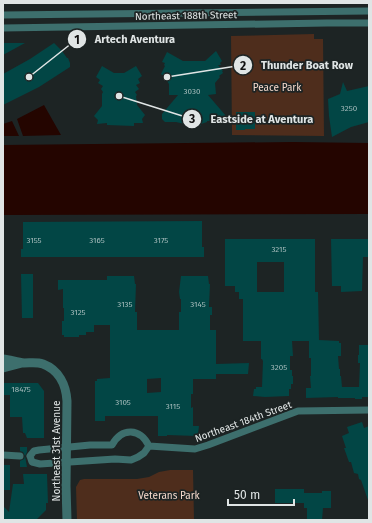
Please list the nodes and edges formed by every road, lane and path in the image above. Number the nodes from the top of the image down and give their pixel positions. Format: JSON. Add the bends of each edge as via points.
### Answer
{"nodes":[{"id":1,"x":369,"y":11,"type":"edge"},
{"id":2,"x":3,"y":15,"type":"edge"},
{"id":3,"x":369,"y":23,"type":"edge"},
{"id":4,"x":3,"y":28,"type":"edge"},
{"id":5,"x":3,"y":358,"type":"edge"},
{"id":6,"x":23,"y":363,"type":"junction"},
{"id":7,"x":3,"y":368,"type":"edge"},
{"id":8,"x":369,"y":410,"type":"edge"},
{"id":9,"x":149,"y":446,"type":"junction"},
{"id":10,"x":66,"y":448,"type":"junction"},
{"id":11,"x":3,"y":455,"type":"edge"},
{"id":12,"x":26,"y":456,"type":"junction"},
{"id":13,"x":66,"y":462,"type":"junction"},
{"id":14,"x":67,"y":520,"type":"edge"}],
"edges":[{"from":1,"to":2,"type":"street","name":"Northeast 188th Street"},
{"from":3,"to":4,"type":"street","name":"Northeast 188th Street"},
{"from":5,"to":6,"type":"street"},
{"from":6,"to":7,"type":"street"},
{"from":6,"to":10,"type":"street","name":"Northeast 31st Avenue","via":[[43,364],[55,371],[62,381],[67,397]]},
{"from":8,"to":9,"type":"street","name":"Northeast 184th Street","via":[[298,411],[208,446],[195,449]]},
{"from":9,"to":10,"type":"street","via":[[140,435],[127,432],[112,445]]},
{"from":9,"to":13,"type":"street","via":[[144,453],[131,460]]},
{"from":10,"to":12,"type":"street","via":[[39,450]]},
{"from":10,"to":13,"type":"street","name":"Northeast 31st Avenue"},
{"from":11,"to":12,"type":"street"},
{"from":12,"to":13,"type":"street","via":[[35,464]]},
{"from":13,"to":14,"type":"street","name":"Northeast 31st Avenue"}]}
